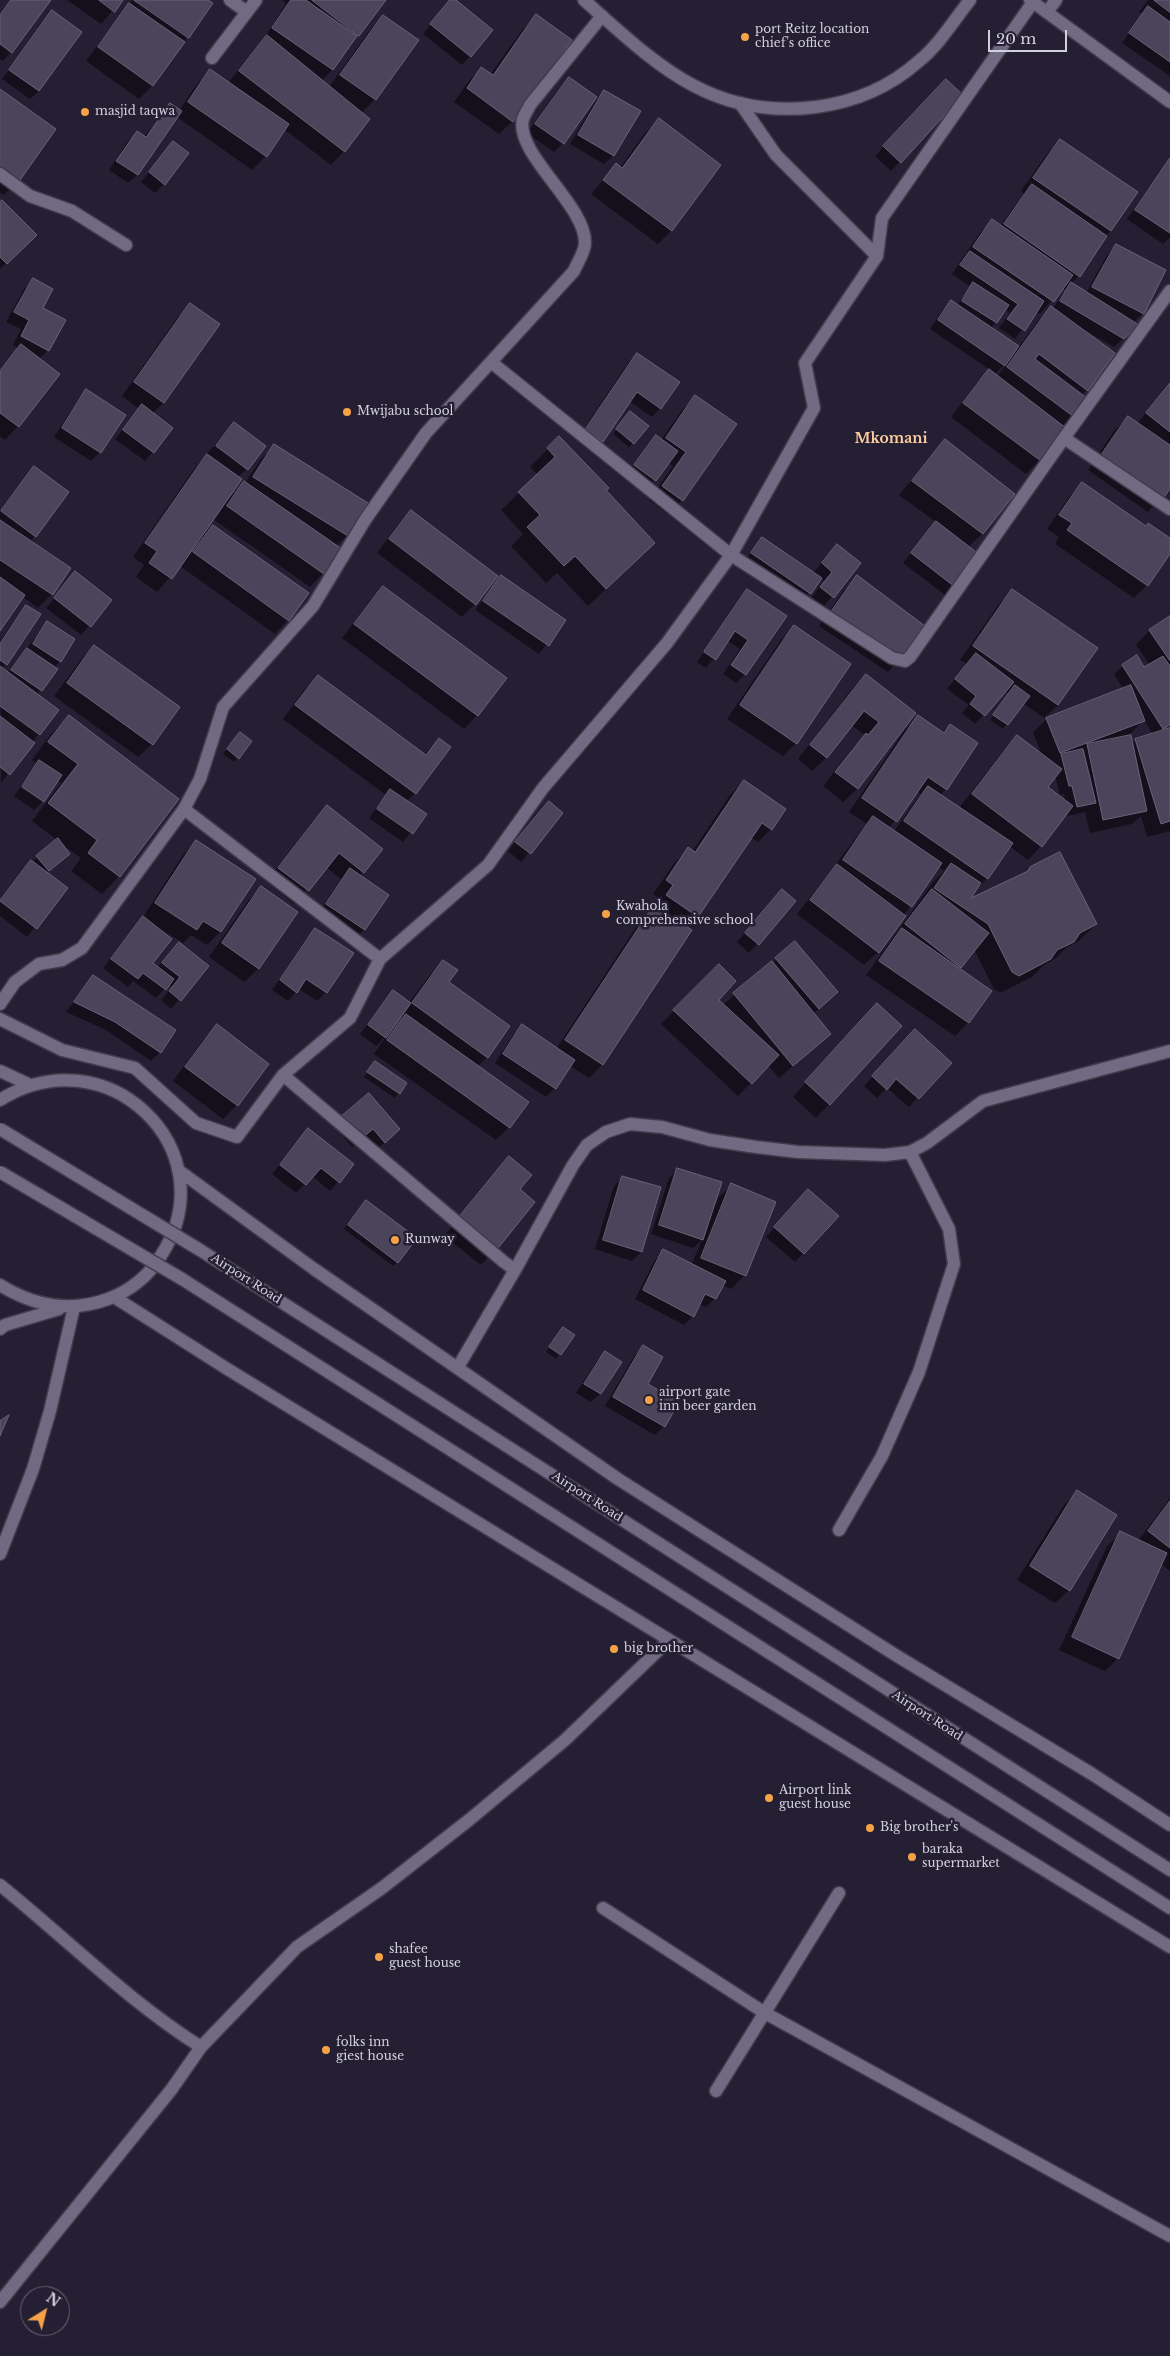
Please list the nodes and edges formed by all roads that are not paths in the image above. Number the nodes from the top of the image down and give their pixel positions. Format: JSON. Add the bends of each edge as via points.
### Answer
{"nodes":[{"id":1,"x":230,"y":0,"type":"edge"},
{"id":2,"x":256,"y":0,"type":"edge"},
{"id":3,"x":584,"y":0,"type":"edge"},
{"id":4,"x":970,"y":0,"type":"edge"},
{"id":5,"x":1056,"y":0,"type":"edge"},
{"id":6,"x":1032,"y":1,"type":"edge"},
{"id":7,"x":247,"y":12,"type":"junction"},
{"id":8,"x":1047,"y":12,"type":"junction"},
{"id":9,"x":602,"y":16,"type":"junction"},
{"id":10,"x":212,"y":58,"type":"dead end"},
{"id":11,"x":1170,"y":102,"type":"edge"},
{"id":12,"x":740,"y":103,"type":"junction"},
{"id":13,"x":0,"y":174,"type":"edge"},
{"id":14,"x":126,"y":245,"type":"dead end"},
{"id":15,"x":877,"y":256,"type":"junction"},
{"id":16,"x":1170,"y":290,"type":"edge"},
{"id":17,"x":491,"y":362,"type":"junction"},
{"id":18,"x":1064,"y":438,"type":"junction"},
{"id":19,"x":1170,"y":509,"type":"edge"},
{"id":20,"x":731,"y":555,"type":"junction"},
{"id":21,"x":184,"y":809,"type":"junction"},
{"id":22,"x":380,"y":959,"type":"junction"},
{"id":23,"x":0,"y":1004,"type":"edge"},
{"id":24,"x":0,"y":1019,"type":"edge"},
{"id":25,"x":1170,"y":1051,"type":"edge"},
{"id":26,"x":0,"y":1071,"type":"edge"},
{"id":27,"x":283,"y":1076,"type":"junction"},
{"id":28,"x":30,"y":1085,"type":"junction"},
{"id":29,"x":0,"y":1100,"type":"edge"},
{"id":30,"x":0,"y":1129,"type":"edge"},
{"id":31,"x":910,"y":1152,"type":"junction"},
{"id":32,"x":178,"y":1170,"type":"junction"},
{"id":33,"x":0,"y":1172,"type":"edge"},
{"id":34,"x":515,"y":1270,"type":"junction"},
{"id":35,"x":0,"y":1285,"type":"edge"},
{"id":36,"x":114,"y":1297,"type":"junction"},
{"id":37,"x":69,"y":1307,"type":"junction"},
{"id":38,"x":0,"y":1329,"type":"edge"},
{"id":39,"x":458,"y":1367,"type":"junction"},
{"id":40,"x":839,"y":1530,"type":"dead end"},
{"id":41,"x":0,"y":1554,"type":"edge"},
{"id":42,"x":669,"y":1640,"type":"junction"},
{"id":43,"x":1170,"y":1825,"type":"edge"},
{"id":44,"x":1170,"y":1870,"type":"edge"},
{"id":45,"x":0,"y":1885,"type":"edge"},
{"id":46,"x":839,"y":1893,"type":"dead end"},
{"id":47,"x":603,"y":1908,"type":"dead end"},
{"id":48,"x":1170,"y":1908,"type":"edge"},
{"id":49,"x":1170,"y":1947,"type":"edge"},
{"id":50,"x":765,"y":2013,"type":"junction"},
{"id":51,"x":201,"y":2047,"type":"junction"},
{"id":52,"x":716,"y":2091,"type":"dead end"},
{"id":53,"x":1170,"y":2236,"type":"edge"},
{"id":54,"x":0,"y":2302,"type":"edge"}],
"edges":[{"from":1,"to":7,"type":"street"},
{"from":2,"to":7,"type":"street"},
{"from":3,"to":9,"type":"street"},
{"from":4,"to":12,"type":"street","via":[[920,61],[870,93],[833,104],[785,110]]},
{"from":5,"to":8,"type":"street"},
{"from":6,"to":8,"type":"street"},
{"from":6,"to":15,"type":"street","via":[[882,218]]},
{"from":7,"to":10,"type":"street"},
{"from":8,"to":11,"type":"street"},
{"from":9,"to":12,"type":"street","via":[[643,53],[673,74],[698,88]]},
{"from":9,"to":17,"type":"street","via":[[522,120],[524,138],[576,214],[584,230],[586,246],[574,272]]},
{"from":12,"to":15,"type":"street","via":[[776,155]]},
{"from":13,"to":14,"type":"street","via":[[30,196],[72,211]]},
{"from":15,"to":20,"type":"street","via":[[805,363],[814,408]]},
{"from":16,"to":18,"type":"street"},
{"from":17,"to":20,"type":"street"},
{"from":17,"to":21,"type":"street","via":[[426,433],[365,520],[313,606],[224,707],[200,779]]},
{"from":18,"to":19,"type":"street"},
{"from":18,"to":20,"type":"street","via":[[905,661],[892,658]]},
{"from":20,"to":22,"type":"street","via":[[667,643],[543,788],[488,865]]},
{"from":21,"to":22,"type":"street"},
{"from":21,"to":23,"type":"street","via":[[82,948],[62,960],[39,964],[14,982]]},
{"from":22,"to":27,"type":"street","via":[[350,1018]]},
{"from":24,"to":27,"type":"street","via":[[62,1050],[135,1068],[196,1123],[237,1137]]},
{"from":25,"to":31,"type":"street","via":[[983,1101]]},
{"from":26,"to":28,"type":"street"},
{"from":27,"to":34,"type":"street"},
{"from":28,"to":29,"type":"street"},
{"from":28,"to":32,"type":"street","via":[[64,1080],[90,1082],[127,1097],[157,1124],[168,1141]]},
{"from":30,"to":44,"type":"street","name":"Airport Road","bridge":true,"via":[[200,1250]]},
{"from":31,"to":34,"type":"street","via":[[885,1155],[756,1148],[662,1127],[630,1124],[606,1132],[587,1145]]},
{"from":31,"to":40,"type":"street","via":[[949,1229],[954,1264],[919,1372],[882,1456]]},
{"from":32,"to":36,"type":"street","via":[[180,1208],[169,1244],[146,1275]]},
{"from":32,"to":39,"type":"street","via":[[314,1269]]},
{"from":33,"to":48,"type":"street","bridge":true,"via":[[182,1279]]},
{"from":34,"to":39,"type":"street"},
{"from":35,"to":37,"type":"street","via":[[40,1304]]},
{"from":36,"to":37,"type":"street"},
{"from":36,"to":42,"type":"street"},
{"from":37,"to":38,"type":"street"},
{"from":37,"to":41,"type":"street","via":[[50,1411],[33,1469]]},
{"from":39,"to":43,"type":"street","via":[[618,1478]]},
{"from":42,"to":49,"type":"street"},
{"from":42,"to":51,"type":"street","via":[[565,1740],[484,1808],[382,1888],[297,1947]]},
{"from":45,"to":51,"type":"street","via":[[156,2015]]},
{"from":46,"to":50,"type":"street"},
{"from":47,"to":50,"type":"street"},
{"from":50,"to":52,"type":"street"},
{"from":50,"to":53,"type":"street"},
{"from":51,"to":54,"type":"street","via":[[171,2090]]}]}
